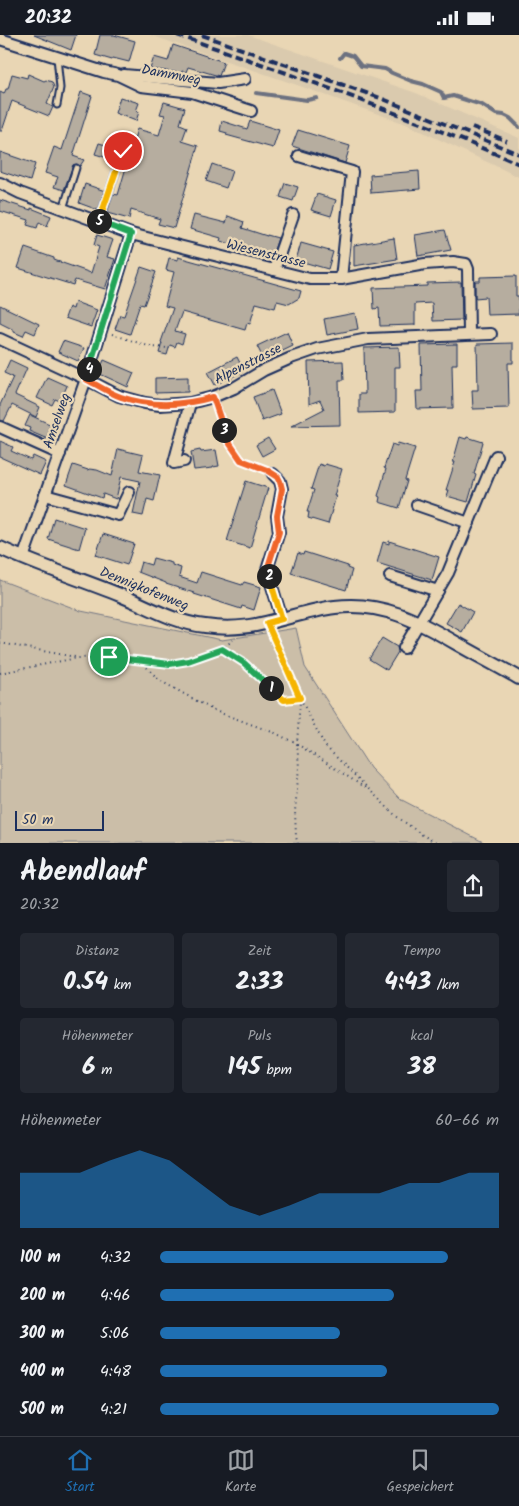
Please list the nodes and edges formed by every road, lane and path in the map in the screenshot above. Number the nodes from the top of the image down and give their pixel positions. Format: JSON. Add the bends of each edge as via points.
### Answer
{"nodes":[{"id":1,"x":0,"y":39,"type":"edge"},
{"id":2,"x":57,"y":57,"type":"junction"},
{"id":3,"x":118,"y":75,"type":"junction"},
{"id":4,"x":245,"y":79,"type":"dead end"},
{"id":5,"x":58,"y":105,"type":"dead end"},
{"id":6,"x":251,"y":111,"type":"dead end"},
{"id":7,"x":123,"y":151,"type":"dead end"},
{"id":8,"x":299,"y":156,"type":"dead end"},
{"id":9,"x":76,"y":168,"type":"dead end"},
{"id":10,"x":0,"y":183,"type":"edge"},
{"id":11,"x":63,"y":209,"type":"junction"},
{"id":12,"x":292,"y":215,"type":"dead end"},
{"id":13,"x":99,"y":222,"type":"junction"},
{"id":14,"x":131,"y":234,"type":"junction"},
{"id":15,"x":274,"y":270,"type":"junction"},
{"id":16,"x":341,"y":279,"type":"junction"},
{"id":17,"x":102,"y":330,"type":"junction"},
{"id":18,"x":469,"y":334,"type":"junction"},
{"id":19,"x":492,"y":334,"type":"dead end"},
{"id":20,"x":0,"y":339,"type":"edge"},
{"id":21,"x":168,"y":348,"type":"dead end"},
{"id":22,"x":86,"y":379,"type":"junction"},
{"id":23,"x":213,"y":397,"type":"junction"},
{"id":24,"x":190,"y":403,"type":"junction"},
{"id":25,"x":0,"y":427,"type":"edge"},
{"id":26,"x":60,"y":454,"type":"junction"},
{"id":27,"x":496,"y":456,"type":"dead end"},
{"id":28,"x":184,"y":461,"type":"dead end"},
{"id":29,"x":274,"y":474,"type":"joint"},
{"id":30,"x":129,"y":492,"type":"dead end"},
{"id":31,"x":45,"y":495,"type":"junction"},
{"id":32,"x":417,"y":505,"type":"dead end"},
{"id":33,"x":469,"y":523,"type":"junction"},
{"id":34,"x":0,"y":548,"type":"edge"},
{"id":35,"x":23,"y":558,"type":"junction"},
{"id":36,"x":390,"y":575,"type":"dead end"},
{"id":37,"x":438,"y":591,"type":"junction"},
{"id":38,"x":282,"y":619,"type":"junction"},
{"id":39,"x":420,"y":622,"type":"junction"},
{"id":40,"x":267,"y":623,"type":"junction"},
{"id":41,"x":0,"y":643,"type":"edge"},
{"id":42,"x":404,"y":648,"type":"dead end"},
{"id":43,"x":77,"y":657,"type":"junction"},
{"id":44,"x":140,"y":660,"type":"junction"},
{"id":45,"x":0,"y":673,"type":"edge"},
{"id":46,"x":519,"y":678,"type":"edge"},
{"id":47,"x":300,"y":698,"type":"junction"},
{"id":48,"x":297,"y":744,"type":"junction"},
{"id":49,"x":371,"y":792,"type":"junction"},
{"id":50,"x":298,"y":843,"type":"edge"},
{"id":51,"x":438,"y":843,"type":"edge"}],
"edges":[{"from":1,"to":2,"type":"street","name":"Dammweg"},
{"from":2,"to":3,"type":"street","name":"Dammweg"},
{"from":2,"to":5,"type":"lane"},
{"from":3,"to":4,"type":"street","via":[[218,83]]},
{"from":3,"to":6,"type":"street","name":"Dammweg","via":[[141,86],[192,91]]},
{"from":7,"to":13,"type":"lane"},
{"from":8,"to":16,"type":"street","via":[[352,172]]},
{"from":9,"to":11,"type":"lane"},
{"from":10,"to":11,"type":"street","name":"Wiesenstrasse"},
{"from":11,"to":13,"type":"street","name":"Wiesenstrasse"},
{"from":12,"to":15,"type":"street"},
{"from":13,"to":14,"type":"street","name":"Wiesenstrasse"},
{"from":14,"to":15,"type":"street","name":"Wiesenstrasse"},
{"from":14,"to":17,"type":"street","name":"Amselweg"},
{"from":15,"to":16,"type":"street","name":"Wiesenstrasse","via":[[310,279]]},
{"from":16,"to":18,"type":"street","name":"Wiesenstrasse","via":[[425,264],[466,264]]},
{"from":17,"to":21,"type":"path","via":[[151,347]]},
{"from":17,"to":22,"type":"street","name":"Amselweg"},
{"from":18,"to":19,"type":"street","name":"Alpenstrasse"},
{"from":18,"to":23,"type":"street","name":"Alpenstrasse","via":[[368,339],[318,349],[264,370]]},
{"from":20,"to":22,"type":"street","name":"Alpenstrasse"},
{"from":22,"to":24,"type":"street","name":"Alpenstrasse","via":[[120,396],[144,403]]},
{"from":22,"to":26,"type":"street","name":"Amselweg"},
{"from":23,"to":24,"type":"street","name":"Alpenstrasse"},
{"from":23,"to":29,"type":"path","via":[[228,441],[241,460]]},
{"from":24,"to":28,"type":"street","via":[[174,463]]},
{"from":25,"to":26,"type":"street"},
{"from":26,"to":31,"type":"street","name":"Amselweg"},
{"from":27,"to":33,"type":"street"},
{"from":29,"to":38,"type":"street","via":[[282,489],[277,516],[279,532],[267,570]]},
{"from":30,"to":31,"type":"street","via":[[118,515]]},
{"from":31,"to":35,"type":"street","name":"Amselweg"},
{"from":32,"to":33,"type":"street"},
{"from":33,"to":37,"type":"street"},
{"from":34,"to":35,"type":"street","name":"Dennigkofenweg"},
{"from":35,"to":40,"type":"street","name":"Dennigkofenweg","via":[[194,625],[240,627]]},
{"from":36,"to":37,"type":"street"},
{"from":37,"to":39,"type":"street"},
{"from":38,"to":39,"type":"street","name":"Dennigkofenweg","via":[[354,606],[384,610]]},
{"from":38,"to":40,"type":"street","name":"Dennigkofenweg"},
{"from":39,"to":42,"type":"street"},
{"from":39,"to":46,"type":"street","name":"Dennigkofenweg"},
{"from":40,"to":47,"type":"path"},
{"from":41,"to":43,"type":"path"},
{"from":43,"to":44,"type":"path"},
{"from":43,"to":45,"type":"path"},
{"from":44,"to":47,"type":"path","via":[[170,664],[222,649],[244,663],[284,700]]},
{"from":44,"to":48,"type":"path","via":[[159,680],[215,711]]},
{"from":47,"to":48,"type":"path"},
{"from":47,"to":49,"type":"path","via":[[325,746]]},
{"from":48,"to":49,"type":"path"},
{"from":48,"to":50,"type":"path","via":[[299,767],[295,811]]},
{"from":49,"to":51,"type":"path","via":[[396,816]]}]}
